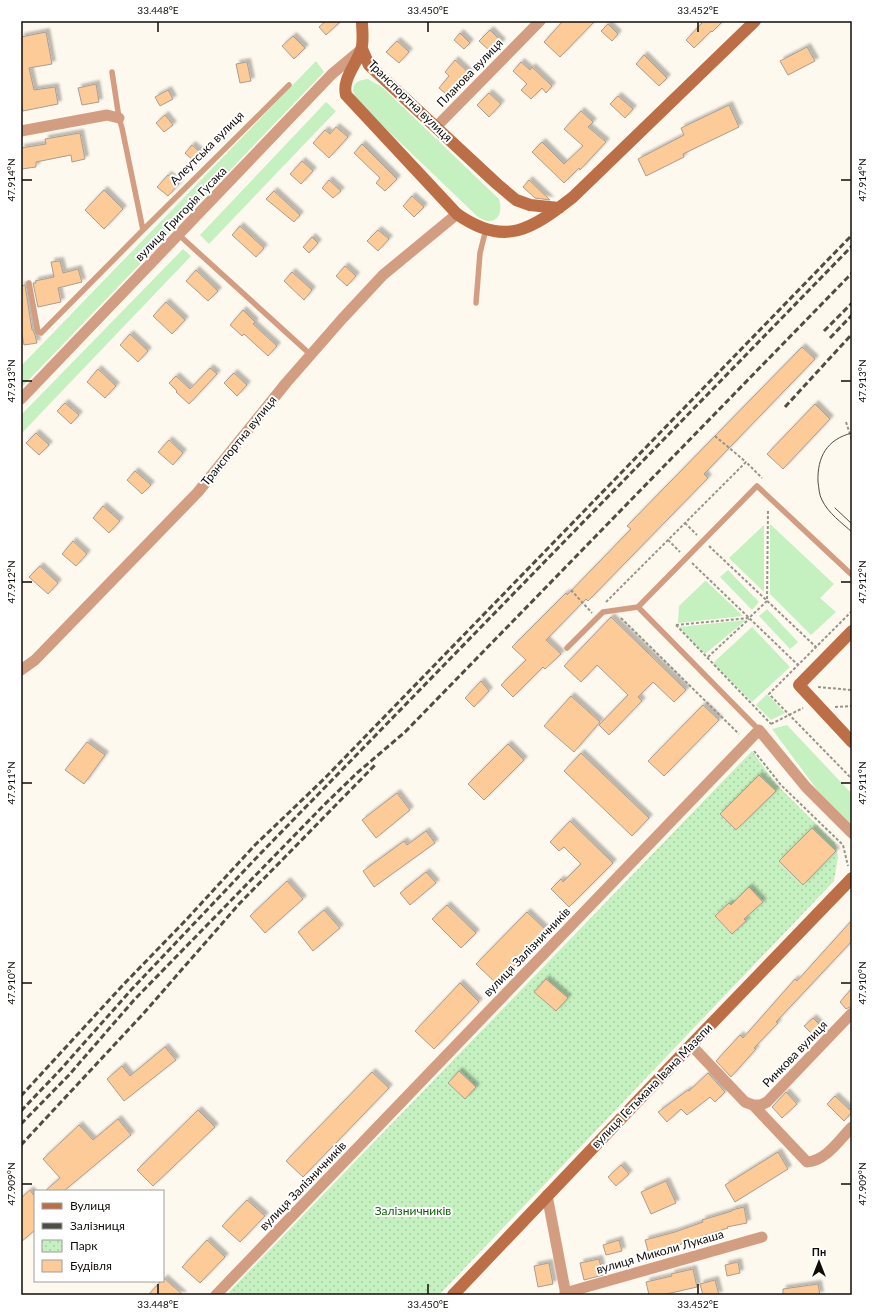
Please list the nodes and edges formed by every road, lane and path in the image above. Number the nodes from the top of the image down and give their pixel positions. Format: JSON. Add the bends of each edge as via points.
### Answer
{"nodes":[{"id":1,"x":362,"y":21,"type":"edge"},
{"id":2,"x":540,"y":21,"type":"edge"},
{"id":3,"x":756,"y":21,"type":"edge"},
{"id":4,"x":362,"y":49,"type":"junction"},
{"id":5,"x":112,"y":72,"type":"dead end"},
{"id":6,"x":289,"y":85,"type":"dead end"},
{"id":7,"x":119,"y":118,"type":"junction"},
{"id":8,"x":436,"y":127,"type":"junction"},
{"id":9,"x":21,"y":131,"type":"edge"},
{"id":10,"x":559,"y":208,"type":"junction"},
{"id":11,"x":457,"y":214,"type":"junction"},
{"id":12,"x":486,"y":229,"type":"junction"},
{"id":13,"x":143,"y":230,"type":"junction"},
{"id":14,"x":179,"y":235,"type":"junction"},
{"id":15,"x":29,"y":283,"type":"dead end"},
{"id":16,"x":476,"y":303,"type":"dead end"},
{"id":17,"x":311,"y":355,"type":"junction"},
{"id":18,"x":21,"y":399,"type":"edge"},
{"id":19,"x":846,"y":422,"type":"dead end"},
{"id":20,"x":715,"y":436,"type":"dead end"},
{"id":21,"x":852,"y":440,"type":"edge"},
{"id":22,"x":746,"y":462,"type":"junction"},
{"id":23,"x":763,"y":479,"type":"dead end"},
{"id":24,"x":768,"y":497,"type":"junction"},
{"id":25,"x":685,"y":523,"type":"junction"},
{"id":26,"x":668,"y":540,"type":"junction"},
{"id":27,"x":703,"y":540,"type":"junction"},
{"id":28,"x":686,"y":558,"type":"junction"},
{"id":29,"x":852,"y":575,"type":"edge"},
{"id":30,"x":571,"y":590,"type":"dead end"},
{"id":31,"x":767,"y":601,"type":"junction"},
{"id":32,"x":606,"y":602,"type":"junction"},
{"id":33,"x":602,"y":606,"type":"dead end"},
{"id":34,"x":638,"y":607,"type":"junction"},
{"id":35,"x":597,"y":610,"type":"dead end"},
{"id":36,"x":614,"y":610,"type":"junction"},
{"id":37,"x":749,"y":618,"type":"junction"},
{"id":38,"x":852,"y":632,"type":"edge"},
{"id":39,"x":816,"y":647,"type":"dead end"},
{"id":40,"x":567,"y":648,"type":"dead end"},
{"id":41,"x":708,"y":657,"type":"junction"},
{"id":42,"x":798,"y":665,"type":"dead end"},
{"id":43,"x":21,"y":670,"type":"edge"},
{"id":44,"x":799,"y":684,"type":"junction"},
{"id":45,"x":852,"y":690,"type":"edge"},
{"id":46,"x":815,"y":702,"type":"junction"},
{"id":47,"x":771,"y":724,"type":"junction"},
{"id":48,"x":759,"y":730,"type":"junction"},
{"id":49,"x":852,"y":742,"type":"edge"},
{"id":50,"x":747,"y":743,"type":"junction"},
{"id":51,"x":852,"y":833,"type":"edge"},
{"id":52,"x":848,"y":866,"type":"dead end"},
{"id":53,"x":852,"y":878,"type":"edge"},
{"id":54,"x":852,"y":1013,"type":"edge"},
{"id":55,"x":691,"y":1045,"type":"junction"},
{"id":56,"x":753,"y":1105,"type":"junction"},
{"id":57,"x":852,"y":1128,"type":"edge"},
{"id":58,"x":547,"y":1195,"type":"junction"},
{"id":59,"x":762,"y":1237,"type":"dead end"},
{"id":60,"x":218,"y":1294,"type":"edge"},
{"id":61,"x":566,"y":1294,"type":"edge"},
{"id":62,"x":453,"y":1295,"type":"edge"}],
"edges":[{"from":1,"to":4,"type":"street"},
{"from":2,"to":8,"type":"street","name":"Планова вулиця"},
{"from":3,"to":10,"type":"street","name":"Транспортна вулиця"},
{"from":4,"to":8,"type":"street","name":"Транспортна вулиця","via":[[369,65]]},
{"from":4,"to":11,"type":"street","name":"Транспортна вулиця","via":[[346,81],[346,95]]},
{"from":4,"to":14,"type":"street","name":"вулиця Григорія Гусака","via":[[332,74]]},
{"from":5,"to":7,"type":"lane"},
{"from":6,"to":13,"type":"lane","name":"Алеутська вулиця"},
{"from":7,"to":9,"type":"street","via":[[107,115]]},
{"from":7,"to":13,"type":"lane"},
{"from":8,"to":10,"type":"street","name":"Транспортна вулиця","via":[[516,200],[530,205]]},
{"from":10,"to":12,"type":"street","name":"Транспортна вулиця","via":[[523,229],[507,232]]},
{"from":11,"to":12,"type":"street","name":"Транспортна вулиця"},
{"from":11,"to":17,"type":"street","name":"Транспортна вулиця","via":[[384,275]]},
{"from":12,"to":16,"type":"lane","via":[[480,253]]},
{"from":13,"to":15,"type":"lane","name":"Алеутська вулиця","via":[[41,333],[38,332]]},
{"from":14,"to":17,"type":"lane"},
{"from":14,"to":18,"type":"street","name":"вулиця Григорія Гусака"},
{"from":17,"to":43,"type":"street","name":"Транспортна вулиця","via":[[198,492],[35,660]]},
{"from":19,"to":21,"type":"path"},
{"from":20,"to":22,"type":"path"},
{"from":22,"to":23,"type":"path"},
{"from":22,"to":25,"type":"path"},
{"from":24,"to":27,"type":"lane","via":[[757,486]]},
{"from":24,"to":29,"type":"lane"},
{"from":24,"to":31,"type":"path"},
{"from":25,"to":26,"type":"path"},
{"from":25,"to":27,"type":"path"},
{"from":26,"to":28,"type":"path"},
{"from":26,"to":32,"type":"path"},
{"from":27,"to":28,"type":"lane"},
{"from":27,"to":31,"type":"path"},
{"from":28,"to":34,"type":"lane"},
{"from":28,"to":37,"type":"path"},
{"from":30,"to":35,"type":"path","via":[[593,614]]},
{"from":31,"to":37,"type":"path"},
{"from":31,"to":39,"type":"path"},
{"from":32,"to":33,"type":"path"},
{"from":32,"to":36,"type":"path"},
{"from":34,"to":36,"type":"lane"},
{"from":34,"to":48,"type":"lane"},
{"from":36,"to":40,"type":"lane","via":[[603,612]]},
{"from":36,"to":50,"type":"path"},
{"from":37,"to":41,"type":"path"},
{"from":37,"to":41,"type":"path","via":[[676,625]]},
{"from":37,"to":42,"type":"path"},
{"from":38,"to":44,"type":"street"},
{"from":41,"to":47,"type":"path"},
{"from":44,"to":45,"type":"path"},
{"from":44,"to":46,"type":"street"},
{"from":46,"to":47,"type":"path"},
{"from":46,"to":49,"type":"street"},
{"from":47,"to":48,"type":"path"},
{"from":48,"to":50,"type":"street","name":"вулиця Залізничників"},
{"from":48,"to":51,"type":"street","via":[[806,787]]},
{"from":50,"to":52,"type":"path","via":[[781,785],[843,845]]},
{"from":50,"to":60,"type":"street","name":"вулиця Залізничників"},
{"from":53,"to":55,"type":"street","name":"вулиця Гетьмана Івана Мазепи"},
{"from":54,"to":56,"type":"street","name":"Ринкова вулиця","via":[[767,1102]]},
{"from":55,"to":56,"type":"street","via":[[745,1102]]},
{"from":55,"to":58,"type":"street","name":"вулиця Гетьмана Івана Мазепи"},
{"from":56,"to":57,"type":"street","via":[[807,1162],[822,1158]]},
{"from":58,"to":61,"type":"street","name":"вулиця Миколи Лукаша"},
{"from":58,"to":62,"type":"street","name":"вулиця Гетьмана Івана Мазепи"},
{"from":59,"to":61,"type":"street","name":"вулиця Миколи Лукаша"}]}
